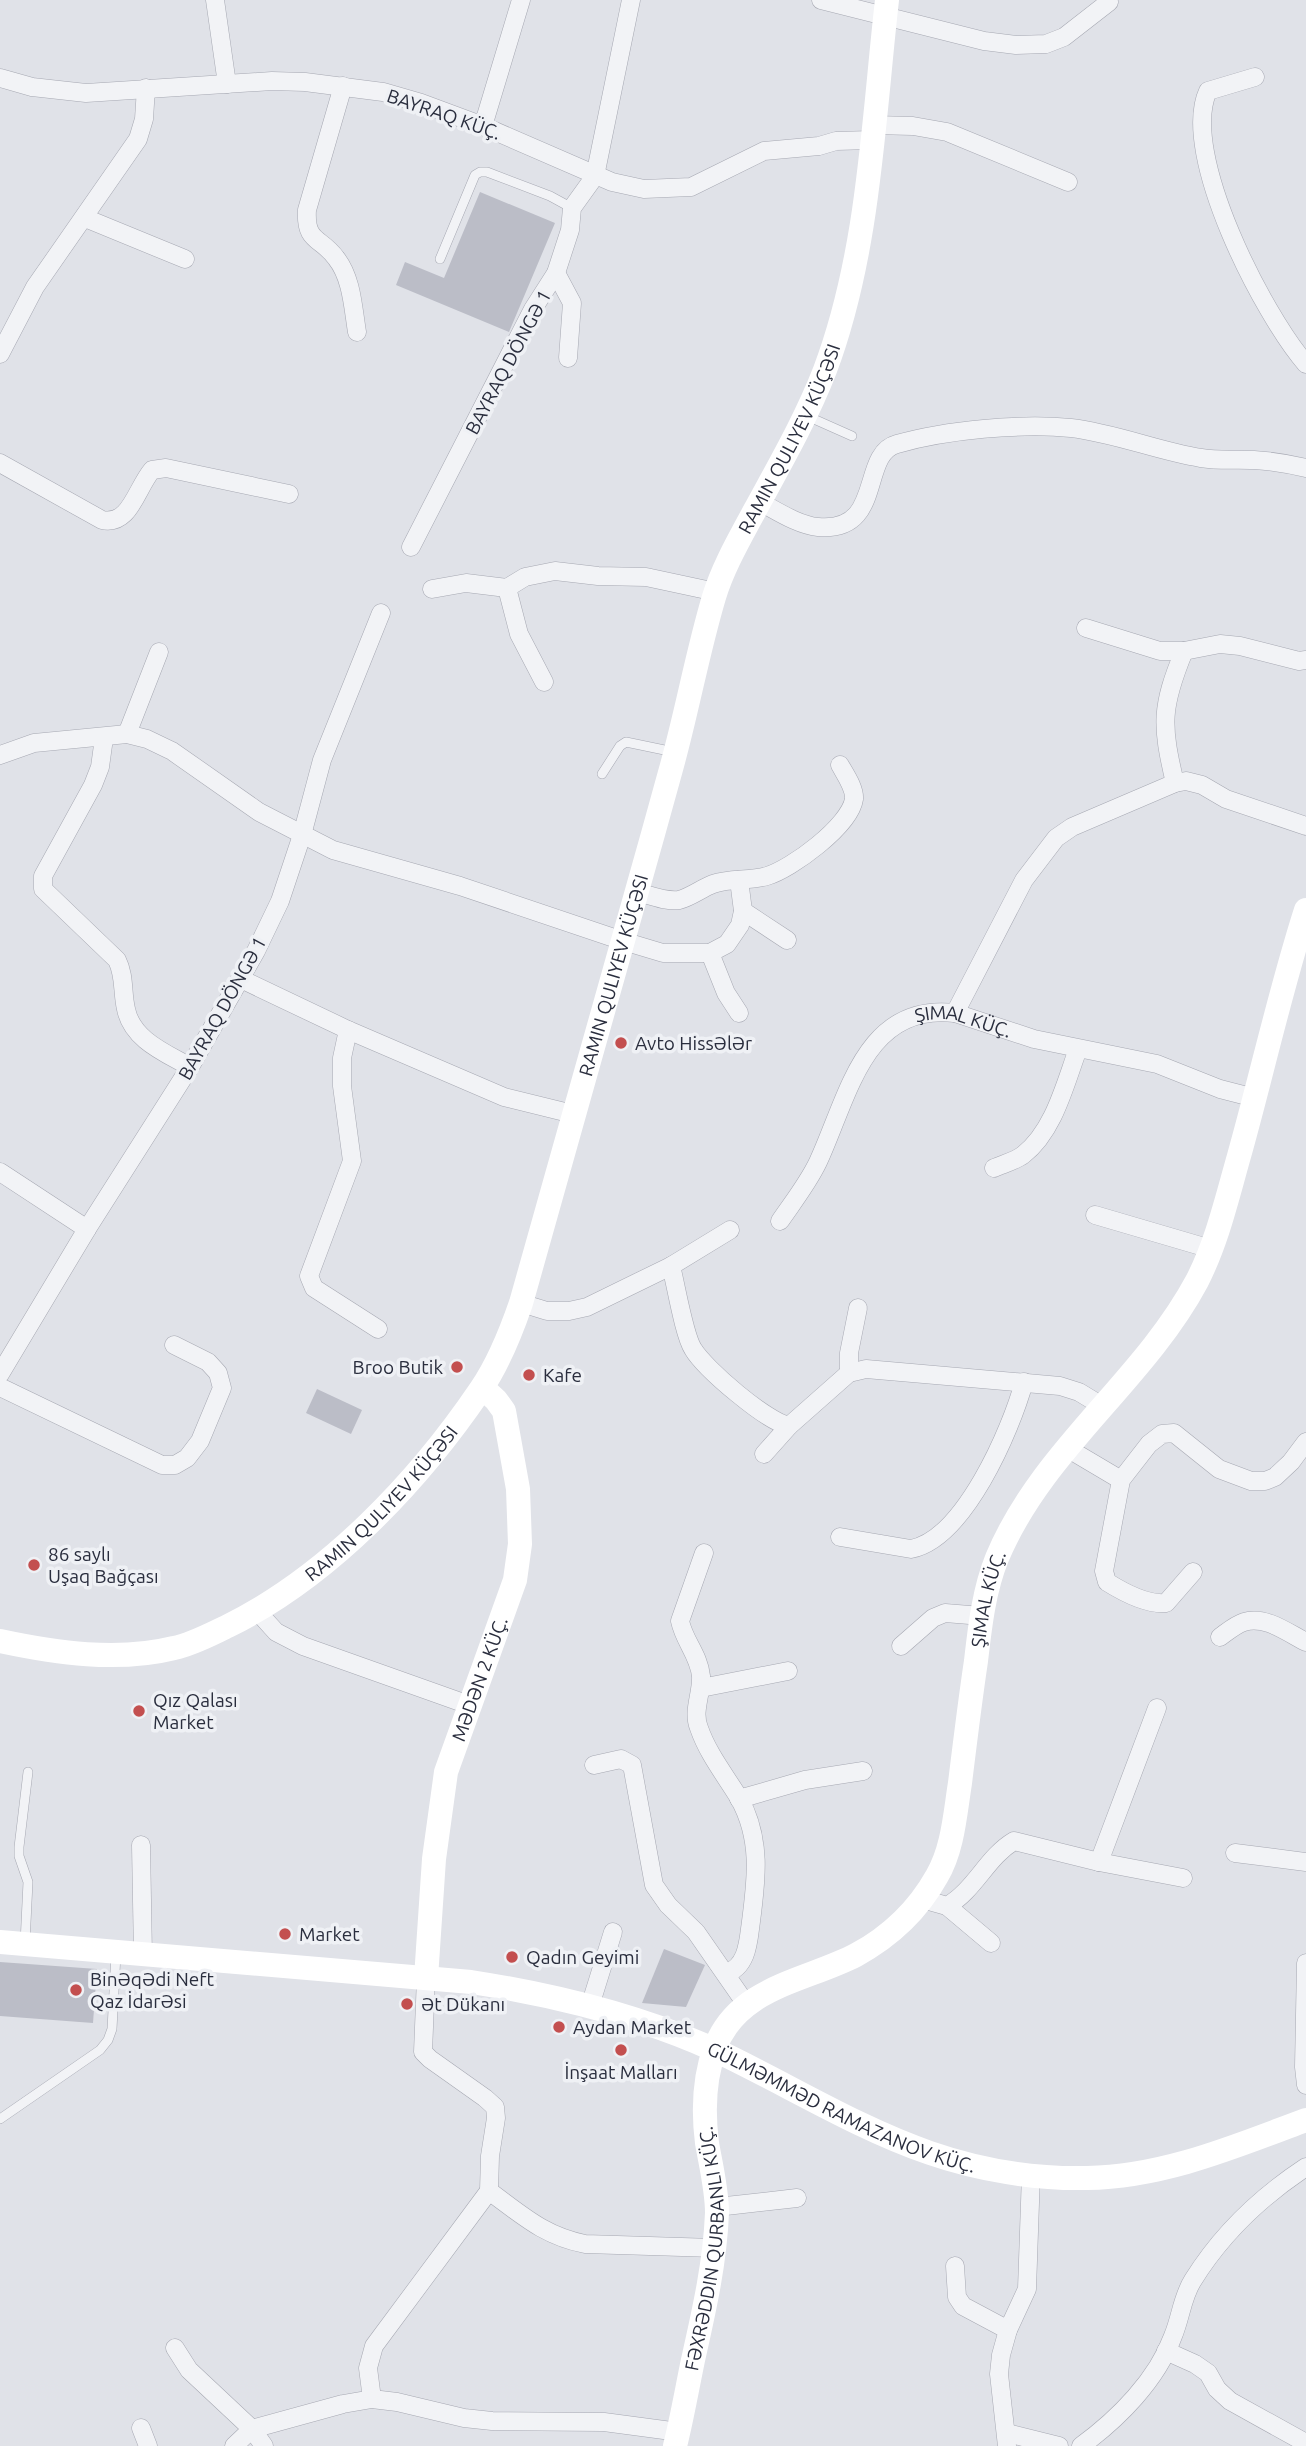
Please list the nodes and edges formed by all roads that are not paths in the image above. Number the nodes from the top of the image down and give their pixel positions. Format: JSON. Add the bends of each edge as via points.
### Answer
{"nodes":[{"id":1,"x":215,"y":0,"type":"edge"},
{"id":2,"x":521,"y":0,"type":"edge"},
{"id":3,"x":631,"y":0,"type":"edge"},
{"id":4,"x":821,"y":0,"type":"edge"},
{"id":5,"x":1109,"y":2,"type":"dead end"},
{"id":6,"x":886,"y":7,"type":"edge"},
{"id":7,"x":1255,"y":77,"type":"dead end"},
{"id":8,"x":0,"y":78,"type":"edge"},
{"id":9,"x":227,"y":84,"type":"junction"},
{"id":10,"x":343,"y":86,"type":"junction"},
{"id":11,"x":146,"y":88,"type":"junction"},
{"id":12,"x":484,"y":127,"type":"junction"},
{"id":13,"x":872,"y":132,"type":"junction"},
{"id":14,"x":595,"y":176,"type":"junction"},
{"id":15,"x":1068,"y":182,"type":"dead end"},
{"id":16,"x":572,"y":208,"type":"junction"},
{"id":17,"x":85,"y":218,"type":"junction"},
{"id":18,"x":185,"y":259,"type":"dead end"},
{"id":19,"x":440,"y":259,"type":"dead end"},
{"id":20,"x":556,"y":274,"type":"junction"},
{"id":21,"x":357,"y":332,"type":"dead end"},
{"id":22,"x":0,"y":354,"type":"edge"},
{"id":23,"x":568,"y":358,"type":"dead end"},
{"id":24,"x":1306,"y":364,"type":"edge"},
{"id":25,"x":806,"y":415,"type":"junction"},
{"id":26,"x":852,"y":436,"type":"dead end"},
{"id":27,"x":0,"y":463,"type":"edge"},
{"id":28,"x":1306,"y":468,"type":"edge"},
{"id":29,"x":289,"y":494,"type":"dead end"},
{"id":30,"x":760,"y":502,"type":"junction"},
{"id":31,"x":411,"y":547,"type":"dead end"},
{"id":32,"x":507,"y":588,"type":"junction"},
{"id":33,"x":432,"y":589,"type":"dead end"},
{"id":34,"x":716,"y":592,"type":"junction"},
{"id":35,"x":381,"y":613,"type":"dead end"},
{"id":36,"x":1086,"y":628,"type":"dead end"},
{"id":37,"x":1184,"y":651,"type":"junction"},
{"id":38,"x":159,"y":652,"type":"dead end"},
{"id":39,"x":1306,"y":660,"type":"edge"},
{"id":40,"x":544,"y":682,"type":"dead end"},
{"id":41,"x":127,"y":734,"type":"junction"},
{"id":42,"x":104,"y":738,"type":"junction"},
{"id":43,"x":676,"y":752,"type":"junction"},
{"id":44,"x":0,"y":755,"type":"edge"},
{"id":45,"x":840,"y":765,"type":"dead end"},
{"id":46,"x":602,"y":774,"type":"dead end"},
{"id":47,"x":1175,"y":783,"type":"junction"},
{"id":48,"x":1306,"y":826,"type":"edge"},
{"id":49,"x":302,"y":835,"type":"junction"},
{"id":50,"x":739,"y":880,"type":"junction"},
{"id":51,"x":637,"y":892,"type":"junction"},
{"id":52,"x":1306,"y":910,"type":"edge"},
{"id":53,"x":743,"y":911,"type":"junction"},
{"id":54,"x":787,"y":940,"type":"dead end"},
{"id":55,"x":623,"y":942,"type":"junction"},
{"id":56,"x":710,"y":953,"type":"junction"},
{"id":57,"x":241,"y":979,"type":"junction"},
{"id":58,"x":739,"y":1013,"type":"dead end"},
{"id":59,"x":955,"y":1013,"type":"junction"},
{"id":60,"x":348,"y":1030,"type":"junction"},
{"id":61,"x":1078,"y":1049,"type":"junction"},
{"id":62,"x":190,"y":1067,"type":"junction"},
{"id":63,"x":1255,"y":1098,"type":"junction"},
{"id":64,"x":573,"y":1114,"type":"junction"},
{"id":65,"x":994,"y":1168,"type":"dead end"},
{"id":66,"x":0,"y":1172,"type":"edge"},
{"id":67,"x":1095,"y":1215,"type":"dead end"},
{"id":68,"x":780,"y":1221,"type":"dead end"},
{"id":69,"x":87,"y":1228,"type":"junction"},
{"id":70,"x":730,"y":1230,"type":"dead end"},
{"id":71,"x":1212,"y":1249,"type":"junction"},
{"id":72,"x":671,"y":1266,"type":"junction"},
{"id":73,"x":522,"y":1303,"type":"junction"},
{"id":74,"x":858,"y":1308,"type":"dead end"},
{"id":75,"x":378,"y":1329,"type":"dead end"},
{"id":76,"x":174,"y":1345,"type":"dead end"},
{"id":77,"x":849,"y":1373,"type":"junction"},
{"id":78,"x":0,"y":1374,"type":"edge"},
{"id":79,"x":1024,"y":1382,"type":"junction"},
{"id":80,"x":0,"y":1387,"type":"edge"},
{"id":81,"x":483,"y":1388,"type":"junction"},
{"id":82,"x":1102,"y":1406,"type":"junction"},
{"id":83,"x":789,"y":1426,"type":"junction"},
{"id":84,"x":1306,"y":1442,"type":"edge"},
{"id":85,"x":1067,"y":1448,"type":"junction"},
{"id":86,"x":764,"y":1454,"type":"dead end"},
{"id":87,"x":1121,"y":1480,"type":"junction"},
{"id":88,"x":840,"y":1537,"type":"dead end"},
{"id":89,"x":704,"y":1553,"type":"dead end"},
{"id":90,"x":1193,"y":1572,"type":"dead end"},
{"id":91,"x":257,"y":1611,"type":"junction"},
{"id":92,"x":982,"y":1616,"type":"junction"},
{"id":93,"x":1220,"y":1637,"type":"dead end"},
{"id":94,"x":0,"y":1641,"type":"edge"},
{"id":95,"x":1306,"y":1642,"type":"edge"},
{"id":96,"x":901,"y":1646,"type":"dead end"},
{"id":97,"x":788,"y":1671,"type":"dead end"},
{"id":98,"x":701,"y":1688,"type":"junction"},
{"id":99,"x":469,"y":1705,"type":"junction"},
{"id":100,"x":1157,"y":1708,"type":"dead end"},
{"id":101,"x":594,"y":1765,"type":"dead end"},
{"id":102,"x":863,"y":1771,"type":"dead end"},
{"id":103,"x":28,"y":1772,"type":"dead end"},
{"id":104,"x":739,"y":1799,"type":"junction"},
{"id":105,"x":141,"y":1846,"type":"dead end"},
{"id":106,"x":1235,"y":1853,"type":"dead end"},
{"id":107,"x":1099,"y":1862,"type":"junction"},
{"id":108,"x":1306,"y":1862,"type":"edge"},
{"id":109,"x":1183,"y":1878,"type":"dead end"},
{"id":110,"x":922,"y":1899,"type":"junction"},
{"id":111,"x":947,"y":1906,"type":"junction"},
{"id":112,"x":612,"y":1931,"type":"dead end"},
{"id":113,"x":12,"y":1943,"type":"edge"},
{"id":114,"x":991,"y":1943,"type":"dead end"},
{"id":115,"x":116,"y":1954,"type":"junction"},
{"id":116,"x":143,"y":1956,"type":"junction"},
{"id":117,"x":1306,"y":1963,"type":"edge"},
{"id":118,"x":726,"y":1973,"type":"junction"},
{"id":119,"x":426,"y":1978,"type":"junction"},
{"id":120,"x":746,"y":2004,"type":"junction"},
{"id":121,"x":590,"y":2006,"type":"junction"},
{"id":122,"x":714,"y":2050,"type":"junction"},
{"id":123,"x":1306,"y":2085,"type":"edge"},
{"id":124,"x":0,"y":2119,"type":"edge"},
{"id":125,"x":1306,"y":2120,"type":"edge"},
{"id":126,"x":1306,"y":2167,"type":"edge"},
{"id":127,"x":1031,"y":2174,"type":"junction"},
{"id":128,"x":489,"y":2191,"type":"junction"},
{"id":129,"x":797,"y":2198,"type":"dead end"},
{"id":130,"x":717,"y":2207,"type":"junction"},
{"id":131,"x":714,"y":2248,"type":"junction"},
{"id":132,"x":955,"y":2266,"type":"dead end"},
{"id":133,"x":1008,"y":2330,"type":"junction"},
{"id":134,"x":175,"y":2348,"type":"dead end"},
{"id":135,"x":1166,"y":2351,"type":"junction"},
{"id":136,"x":372,"y":2399,"type":"junction"},
{"id":137,"x":141,"y":2428,"type":"dead end"},
{"id":138,"x":252,"y":2429,"type":"junction"},
{"id":139,"x":677,"y":2439,"type":"edge"},
{"id":140,"x":1007,"y":2439,"type":"edge"},
{"id":141,"x":1304,"y":2442,"type":"dead end"},
{"id":142,"x":148,"y":2446,"type":"edge"},
{"id":143,"x":234,"y":2446,"type":"edge"},
{"id":144,"x":264,"y":2446,"type":"edge"},
{"id":145,"x":1059,"y":2446,"type":"edge"},
{"id":146,"x":1081,"y":2446,"type":"edge"}],
"edges":[{"from":1,"to":9,"type":"street"},
{"from":2,"to":12,"type":"street"},
{"from":3,"to":14,"type":"street"},
{"from":4,"to":6,"type":"street"},
{"from":5,"to":6,"type":"street","via":[[1064,37],[1045,44],[1016,45],[984,41]]},
{"from":6,"to":13,"type":"street","name":"RAMIN QULIYEV KÜÇƏSI"},
{"from":7,"to":24,"type":"street","via":[[1208,91],[1203,135],[1207,162],[1230,235]]},
{"from":8,"to":11,"type":"street","name":"BAYRAQ KÜÇ.","via":[[86,93]]},
{"from":9,"to":10,"type":"street","name":"BAYRAQ KÜÇ.","via":[[272,81]]},
{"from":9,"to":11,"type":"street","name":"BAYRAQ KÜÇ."},
{"from":10,"to":12,"type":"street","name":"BAYRAQ KÜÇ.","via":[[421,103]]},
{"from":10,"to":21,"type":"street","via":[[306,225],[316,242],[336,258],[351,290]]},
{"from":11,"to":17,"type":"street","via":[[138,139]]},
{"from":12,"to":14,"type":"street","name":"BAYRAQ KÜÇ."},
{"from":13,"to":14,"type":"street","name":"BAYRAQ KÜÇ.","via":[[819,146],[764,151],[691,187],[644,188]]},
{"from":13,"to":15,"type":"street","name":"BAYRAQ KÜÇ.","via":[[914,126],[947,132]]},
{"from":13,"to":25,"type":"street","name":"RAMIN QULIYEV KÜÇƏSI","via":[[853,277],[825,371]]},
{"from":14,"to":16,"type":"street","name":"BAYRAQ DÖNGƏ 1"},
{"from":16,"to":19,"type":"lane","via":[[480,172]]},
{"from":16,"to":20,"type":"street","name":"BAYRAQ DÖNGƏ 1"},
{"from":17,"to":18,"type":"street"},
{"from":17,"to":22,"type":"street","via":[[35,287]]},
{"from":20,"to":23,"type":"street","via":[[572,303]]},
{"from":20,"to":31,"type":"street","name":"BAYRAQ DÖNGƏ 1","via":[[533,309]]},
{"from":25,"to":26,"type":"lane"},
{"from":25,"to":30,"type":"street","name":"RAMIN QULIYEV KÜÇƏSI"},
{"from":27,"to":29,"type":"street","via":[[112,522],[124,516],[152,470],[166,467]]},
{"from":28,"to":30,"type":"street","via":[[1282,462],[1188,456],[1073,429],[995,429],[885,448],[862,508],[850,520],[834,526],[816,527]]},
{"from":30,"to":34,"type":"street","name":"RAMIN QULIYEV KÜÇƏSI"},
{"from":32,"to":33,"type":"street","via":[[466,583]]},
{"from":32,"to":34,"type":"street","via":[[555,571],[646,577]]},
{"from":32,"to":40,"type":"street","via":[[519,634]]},
{"from":34,"to":43,"type":"street","name":"RAMIN QULIYEV KÜÇƏSI"},
{"from":35,"to":49,"type":"street","name":"BAYRAQ DÖNGƏ 1","via":[[322,760]]},
{"from":36,"to":37,"type":"street","via":[[1142,647]]},
{"from":37,"to":39,"type":"street","via":[[1220,644]]},
{"from":37,"to":47,"type":"street","via":[[1170,685],[1164,717]]},
{"from":38,"to":41,"type":"street"},
{"from":41,"to":42,"type":"street"},
{"from":41,"to":49,"type":"street","via":[[172,751],[238,799]]},
{"from":42,"to":44,"type":"street","via":[[34,743]]},
{"from":42,"to":62,"type":"street","via":[[100,767],[43,876],[43,889],[117,960],[133,1028],[150,1044]]},
{"from":43,"to":46,"type":"lane","via":[[626,742]]},
{"from":43,"to":51,"type":"street","name":"RAMIN QULIYEV KÜÇƏSI"},
{"from":45,"to":50,"type":"street","via":[[854,799],[838,826],[817,848],[790,865],[767,876]]},
{"from":47,"to":48,"type":"street","via":[[1202,785],[1226,799]]},
{"from":47,"to":59,"type":"street","via":[[1056,838],[1024,880]]},
{"from":49,"to":55,"type":"street","via":[[333,850],[492,896]]},
{"from":49,"to":57,"type":"street","name":"BAYRAQ DÖNGƏ 1","via":[[280,901]]},
{"from":50,"to":51,"type":"street","via":[[715,883],[680,900]]},
{"from":50,"to":53,"type":"street"},
{"from":51,"to":55,"type":"street","name":"RAMIN QULIYEV KÜÇƏSI"},
{"from":52,"to":63,"type":"street","name":"ŞIMAL KÜÇ."},
{"from":53,"to":54,"type":"street"},
{"from":53,"to":56,"type":"street","via":[[727,944]]},
{"from":55,"to":56,"type":"street","via":[[663,953]]},
{"from":55,"to":64,"type":"street","name":"RAMIN QULIYEV KÜÇƏSI"},
{"from":56,"to":58,"type":"street"},
{"from":57,"to":60,"type":"street"},
{"from":57,"to":62,"type":"street","name":"BAYRAQ DÖNGƏ 1"},
{"from":59,"to":61,"type":"street","name":"ŞIMAL KÜÇ."},
{"from":59,"to":68,"type":"street","name":"ŞIMAL KÜÇ.","via":[[894,1024],[879,1036],[861,1062],[817,1165]]},
{"from":60,"to":64,"type":"street","via":[[504,1097]]},
{"from":60,"to":75,"type":"street","via":[[342,1086],[352,1161],[309,1276],[314,1288]]},
{"from":61,"to":63,"type":"street","name":"ŞIMAL KÜÇ.","via":[[1157,1064]]},
{"from":61,"to":65,"type":"street","via":[[1046,1127],[1021,1156]]},
{"from":62,"to":69,"type":"street","name":"BAYRAQ DÖNGƏ 1"},
{"from":63,"to":71,"type":"street","name":"ŞIMAL KÜÇ."},
{"from":64,"to":73,"type":"street","name":"RAMIN QULIYEV KÜÇƏSI"},
{"from":66,"to":69,"type":"street"},
{"from":67,"to":71,"type":"street"},
{"from":69,"to":78,"type":"street","name":"BAYRAQ DÖNGƏ 1"},
{"from":70,"to":72,"type":"street"},
{"from":71,"to":82,"type":"street","name":"ŞIMAL KÜÇ.","via":[[1176,1316]]},
{"from":72,"to":73,"type":"street","via":[[587,1307],[547,1311]]},
{"from":72,"to":83,"type":"street","via":[[692,1348],[764,1416]]},
{"from":73,"to":81,"type":"street","name":"RAMIN QULIYEV KÜÇƏSI"},
{"from":74,"to":77,"type":"street"},
{"from":76,"to":80,"type":"street","via":[[208,1362],[218,1373],[222,1388],[200,1441],[175,1465],[162,1465]]},
{"from":77,"to":79,"type":"street","via":[[866,1369]]},
{"from":77,"to":83,"type":"street"},
{"from":79,"to":82,"type":"street","via":[[1060,1386]]},
{"from":79,"to":88,"type":"street","via":[[993,1461],[951,1524],[936,1538],[911,1549]]},
{"from":81,"to":91,"type":"street","name":"RAMIN QULIYEV KÜÇƏSI","via":[[385,1508],[322,1564]]},
{"from":81,"to":99,"type":"street","name":"MƏDƏN 2 KÜÇ.","via":[[504,1411],[518,1489],[520,1544],[515,1580]]},
{"from":82,"to":85,"type":"street","name":"ŞIMAL KÜÇ."},
{"from":83,"to":86,"type":"street"},
{"from":84,"to":87,"type":"street","via":[[1275,1477],[1251,1481],[1219,1469],[1174,1433],[1162,1434]]},
{"from":85,"to":87,"type":"street"},
{"from":85,"to":92,"type":"street","name":"ŞIMAL KÜÇ.","via":[[1016,1519],[996,1560]]},
{"from":87,"to":90,"type":"street","via":[[1104,1571],[1107,1581],[1156,1604],[1166,1603]]},
{"from":89,"to":98,"type":"street","via":[[680,1621],[701,1672]]},
{"from":91,"to":94,"type":"street","name":"RAMIN QULIYEV KÜÇƏSI","via":[[174,1648],[134,1654],[87,1655]]},
{"from":91,"to":99,"type":"street","via":[[276,1632],[303,1646]]},
{"from":92,"to":96,"type":"street","via":[[945,1613]]},
{"from":92,"to":110,"type":"street","name":"ŞIMAL KÜÇ.","via":[[956,1811],[939,1873]]},
{"from":93,"to":95,"type":"street","via":[[1256,1620]]},
{"from":97,"to":98,"type":"street"},
{"from":98,"to":104,"type":"street","via":[[698,1726]]},
{"from":99,"to":119,"type":"street","name":"MƏDƏN 2 KÜÇ.","via":[[446,1772],[434,1859]]},
{"from":100,"to":107,"type":"street"},
{"from":101,"to":118,"type":"street","via":[[621,1759],[632,1765],[654,1885]]},
{"from":102,"to":104,"type":"street","via":[[805,1780]]},
{"from":103,"to":113,"type":"lane","via":[[19,1856],[28,1882]]},
{"from":104,"to":118,"type":"street","via":[[754,1836],[755,1889],[748,1945],[741,1962]]},
{"from":105,"to":116,"type":"street"},
{"from":106,"to":108,"type":"street"},
{"from":107,"to":109,"type":"street"},
{"from":107,"to":111,"type":"street","via":[[1014,1841]]},
{"from":110,"to":111,"type":"street"},
{"from":110,"to":120,"type":"street","name":"ŞIMAL KÜÇ.","via":[[898,1927],[855,1955]]},
{"from":111,"to":114,"type":"street"},
{"from":112,"to":121,"type":"street"},
{"from":113,"to":115,"type":"street","name":"GÜLMƏMMƏD RAMAZANOV KÜÇ."},
{"from":115,"to":116,"type":"street","name":"GÜLMƏMMƏD RAMAZANOV KÜÇ."},
{"from":115,"to":124,"type":"lane","via":[[108,2040]]},
{"from":116,"to":119,"type":"street","name":"GÜLMƏMMƏD RAMAZANOV KÜÇ."},
{"from":117,"to":123,"type":"street"},
{"from":118,"to":120,"type":"street"},
{"from":119,"to":121,"type":"street","name":"GÜLMƏMMƏD RAMAZANOV KÜÇ.","via":[[509,1988]]},
{"from":119,"to":128,"type":"street","via":[[424,2052],[495,2107]]},
{"from":120,"to":122,"type":"street","name":"ŞIMAL KÜÇ.","via":[[731,2018]]},
{"from":121,"to":122,"type":"street","name":"GÜLMƏMMƏD RAMAZANOV KÜÇ."},
{"from":122,"to":127,"type":"street","name":"GÜLMƏMMƏD RAMAZANOV KÜÇ.","via":[[931,2153]]},
{"from":122,"to":130,"type":"street","name":"ŞIMAL KÜÇ.","via":[[704,2108]]},
{"from":125,"to":127,"type":"street","name":"GÜLMƏMMƏD RAMAZANOV KÜÇ.","via":[[1214,2154],[1153,2170],[1089,2178]]},
{"from":126,"to":135,"type":"street","via":[[1275,2188],[1208,2259],[1191,2283]]},
{"from":127,"to":133,"type":"street","via":[[1027,2288]]},
{"from":128,"to":131,"type":"street","via":[[545,2232],[568,2240]]},
{"from":128,"to":136,"type":"street","via":[[374,2346],[368,2368]]},
{"from":129,"to":130,"type":"street"},
{"from":130,"to":131,"type":"street","name":"ŞIMAL KÜÇ."},
{"from":131,"to":139,"type":"street","name":"ŞIMAL KÜÇ."},
{"from":132,"to":133,"type":"street","via":[[957,2297],[963,2306]]},
{"from":133,"to":140,"type":"street","via":[[999,2374]]},
{"from":134,"to":138,"type":"street","via":[[188,2370]]},
{"from":135,"to":141,"type":"street","via":[[1208,2373],[1230,2401]]},
{"from":135,"to":146,"type":"street","via":[[1150,2378],[1118,2414]]},
{"from":136,"to":138,"type":"street"},
{"from":136,"to":139,"type":"street","via":[[492,2421],[604,2422]]},
{"from":137,"to":142,"type":"street"},
{"from":138,"to":143,"type":"street"},
{"from":138,"to":144,"type":"street"},
{"from":140,"to":145,"type":"street"}]}
